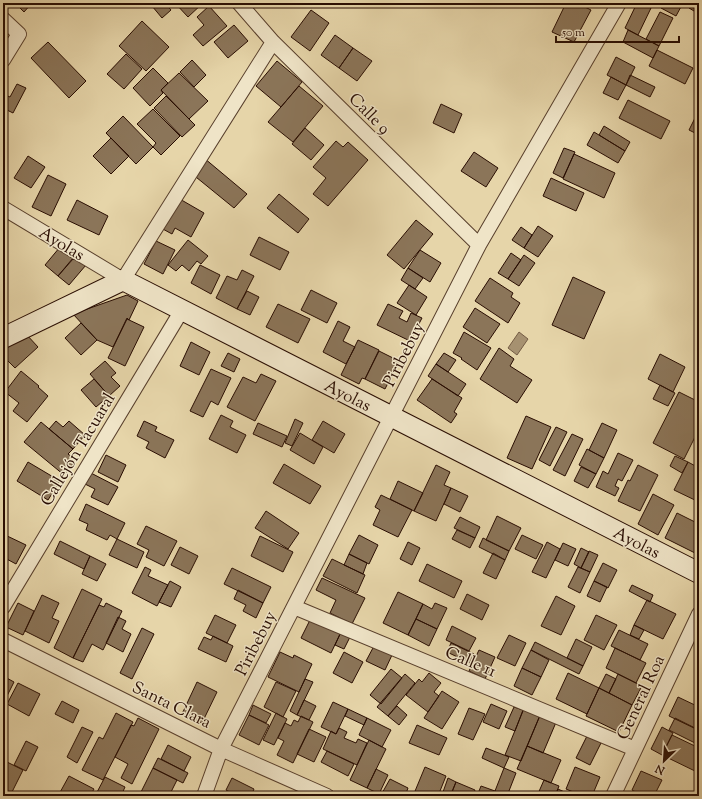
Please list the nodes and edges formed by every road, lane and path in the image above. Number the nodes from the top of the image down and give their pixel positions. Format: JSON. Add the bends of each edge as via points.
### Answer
{"nodes":[{"id":1,"x":239,"y":3,"type":"edge"},
{"id":2,"x":619,"y":3,"type":"edge"},
{"id":3,"x":3,"y":19,"type":"edge"},
{"id":4,"x":273,"y":42,"type":"junction"},
{"id":5,"x":3,"y":60,"type":"edge"},
{"id":6,"x":3,"y":208,"type":"edge"},
{"id":7,"x":479,"y":245,"type":"junction"},
{"id":8,"x":123,"y":280,"type":"junction"},
{"id":9,"x":182,"y":310,"type":"junction"},
{"id":10,"x":3,"y":338,"type":"edge"},
{"id":11,"x":391,"y":416,"type":"junction"},
{"id":12,"x":699,"y":573,"type":"edge"},
{"id":13,"x":3,"y":607,"type":"edge"},
{"id":14,"x":294,"y":607,"type":"junction"},
{"id":15,"x":699,"y":614,"type":"edge"},
{"id":16,"x":3,"y":640,"type":"edge"},
{"id":17,"x":221,"y":749,"type":"junction"},
{"id":18,"x":635,"y":749,"type":"junction"},
{"id":19,"x":204,"y":796,"type":"edge"},
{"id":20,"x":327,"y":796,"type":"edge"},
{"id":21,"x":613,"y":796,"type":"edge"}],
"edges":[{"from":1,"to":4,"type":"street","name":"Calle 9"},
{"from":2,"to":7,"type":"street","name":"Piribebuy"},
{"from":3,"to":5,"type":"street","via":[[19,34]]},
{"from":4,"to":7,"type":"street","name":"Calle 9"},
{"from":4,"to":8,"type":"street"},
{"from":6,"to":8,"type":"street","name":"Ayolas"},
{"from":7,"to":11,"type":"street","name":"Piribebuy"},
{"from":8,"to":9,"type":"street","name":"Ayolas"},
{"from":8,"to":10,"type":"street"},
{"from":9,"to":11,"type":"street","name":"Ayolas"},
{"from":9,"to":13,"type":"street","name":"Callejón Tacuaral"},
{"from":11,"to":12,"type":"street","name":"Ayolas"},
{"from":11,"to":14,"type":"street","name":"Piribebuy"},
{"from":14,"to":17,"type":"street","name":"Piribebuy"},
{"from":14,"to":18,"type":"street","name":"Calle 11"},
{"from":15,"to":18,"type":"street","name":"General Roa"},
{"from":16,"to":17,"type":"street","name":"Santa Clara"},
{"from":17,"to":19,"type":"street","name":"Piribebuy"},
{"from":17,"to":20,"type":"street","name":"Santa Clara"},
{"from":18,"to":21,"type":"street","name":"General Roa"}]}
